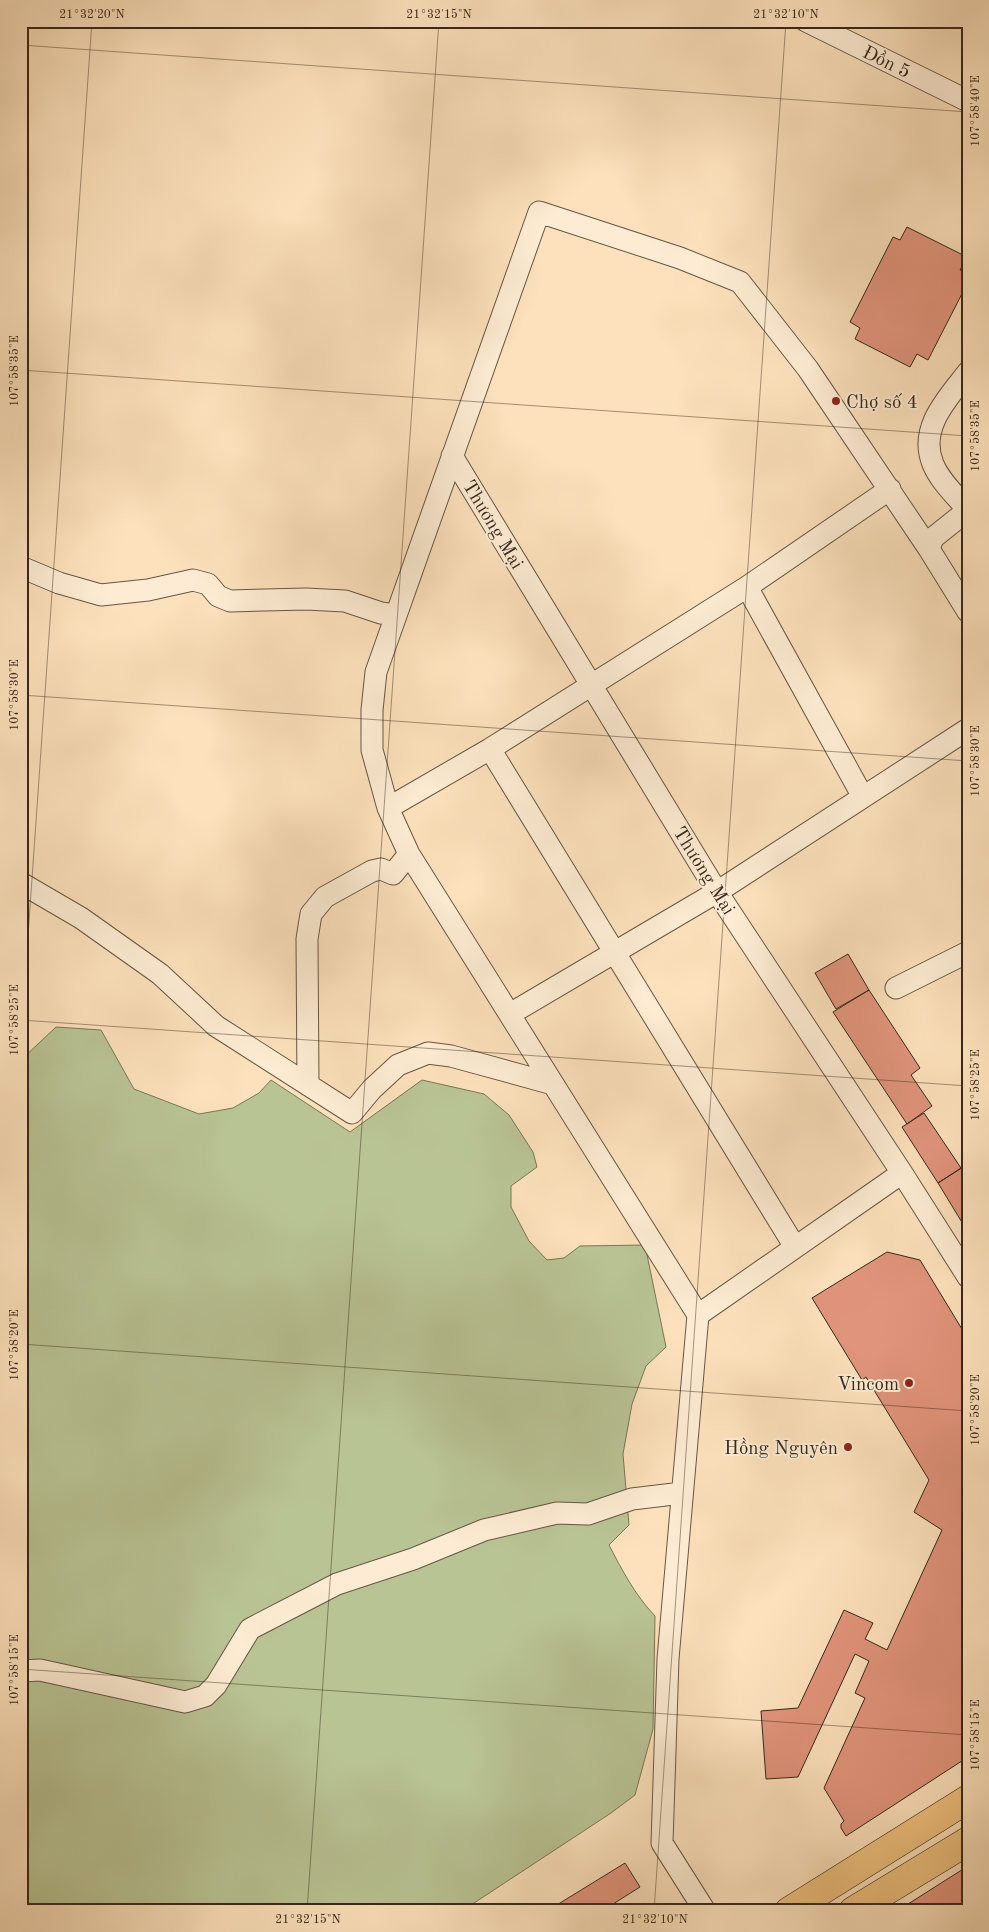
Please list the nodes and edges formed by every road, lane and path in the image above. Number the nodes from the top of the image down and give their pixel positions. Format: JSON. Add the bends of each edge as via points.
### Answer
{"nodes":[{"id":1,"x":806,"y":21,"type":"edge"},
{"id":2,"x":968,"y":101,"type":"edge"},
{"id":3,"x":968,"y":372,"type":"edge"},
{"id":4,"x":452,"y":456,"type":"junction"},
{"id":5,"x":890,"y":489,"type":"junction"},
{"id":6,"x":968,"y":510,"type":"edge"},
{"id":7,"x":930,"y":549,"type":"junction"},
{"id":8,"x":21,"y":567,"type":"edge"},
{"id":9,"x":747,"y":587,"type":"junction"},
{"id":10,"x":968,"y":612,"type":"edge"},
{"id":11,"x":396,"y":615,"type":"junction"},
{"id":12,"x":592,"y":685,"type":"junction"},
{"id":13,"x":968,"y":729,"type":"edge"},
{"id":14,"x":490,"y":748,"type":"junction"},
{"id":15,"x":863,"y":797,"type":"junction"},
{"id":16,"x":388,"y":808,"type":"junction"},
{"id":17,"x":409,"y":854,"type":"junction"},
{"id":18,"x":21,"y":883,"type":"edge"},
{"id":19,"x":717,"y":892,"type":"junction"},
{"id":20,"x":614,"y":951,"type":"junction"},
{"id":21,"x":968,"y":952,"type":"edge"},
{"id":22,"x":896,"y":988,"type":"dead end"},
{"id":23,"x":510,"y":1014,"type":"junction"},
{"id":24,"x":554,"y":1084,"type":"junction"},
{"id":25,"x":308,"y":1085,"type":"junction"},
{"id":26,"x":902,"y":1173,"type":"junction"},
{"id":27,"x":795,"y":1247,"type":"junction"},
{"id":28,"x":968,"y":1277,"type":"edge"},
{"id":29,"x":698,"y":1315,"type":"junction"},
{"id":30,"x":682,"y":1493,"type":"junction"},
{"id":31,"x":21,"y":1671,"type":"edge"},
{"id":32,"x":968,"y":1799,"type":"edge"},
{"id":33,"x":924,"y":1826,"type":"junction"},
{"id":34,"x":968,"y":1841,"type":"edge"},
{"id":35,"x":942,"y":1856,"type":"junction"},
{"id":36,"x":705,"y":1911,"type":"edge"},
{"id":37,"x":789,"y":1911,"type":"edge"},
{"id":38,"x":853,"y":1911,"type":"edge"}],
"edges":[{"from":1,"to":2,"type":"street","name":"Đồn 5"},
{"from":3,"to":6,"type":"street","via":[[942,406],[932,424],[928,443],[933,464]]},
{"from":4,"to":5,"type":"street","via":[[539,212],[680,258],[740,282],[808,369]]},
{"from":4,"to":11,"type":"street"},
{"from":4,"to":12,"type":"street","name":"Thương Mại"},
{"from":5,"to":7,"type":"street"},
{"from":5,"to":9,"type":"street"},
{"from":6,"to":7,"type":"street","via":[[932,538]]},
{"from":7,"to":10,"type":"street"},
{"from":8,"to":11,"type":"street","via":[[59,583],[101,595],[148,590],[193,580],[208,584],[218,596],[230,601],[345,601]]},
{"from":9,"to":12,"type":"street"},
{"from":9,"to":15,"type":"street"},
{"from":11,"to":16,"type":"street","via":[[376,672],[372,710],[372,750]]},
{"from":12,"to":14,"type":"street"},
{"from":12,"to":19,"type":"street","name":"Thương Mại"},
{"from":13,"to":15,"type":"street"},
{"from":14,"to":16,"type":"street"},
{"from":14,"to":20,"type":"street"},
{"from":15,"to":19,"type":"street"},
{"from":16,"to":17,"type":"street"},
{"from":17,"to":23,"type":"street"},
{"from":17,"to":25,"type":"street","via":[[393,874],[372,871],[325,897],[311,914],[307,939]]},
{"from":18,"to":25,"type":"street","via":[[81,918],[160,974],[216,1026]]},
{"from":19,"to":20,"type":"street"},
{"from":19,"to":26,"type":"street","name":"Thương Mại"},
{"from":20,"to":23,"type":"street"},
{"from":20,"to":27,"type":"street"},
{"from":21,"to":22,"type":"street"},
{"from":23,"to":24,"type":"street"},
{"from":24,"to":25,"type":"street","via":[[451,1056],[428,1053],[398,1065],[352,1113]]},
{"from":24,"to":29,"type":"street"},
{"from":26,"to":27,"type":"street"},
{"from":26,"to":28,"type":"street","name":"Thương Mại"},
{"from":27,"to":29,"type":"street"},
{"from":29,"to":30,"type":"street"},
{"from":30,"to":31,"type":"street","via":[[632,1499],[588,1514],[557,1513],[484,1530],[413,1559],[337,1584],[250,1629],[216,1685],[204,1696],[185,1702],[40,1670]]},
{"from":30,"to":36,"type":"street","via":[[668,1659],[662,1843]]},
{"from":32,"to":33,"type":"highway"},
{"from":33,"to":35,"type":"highway"},
{"from":33,"to":37,"type":"highway"},
{"from":34,"to":35,"type":"highway"},
{"from":35,"to":38,"type":"highway"}]}
